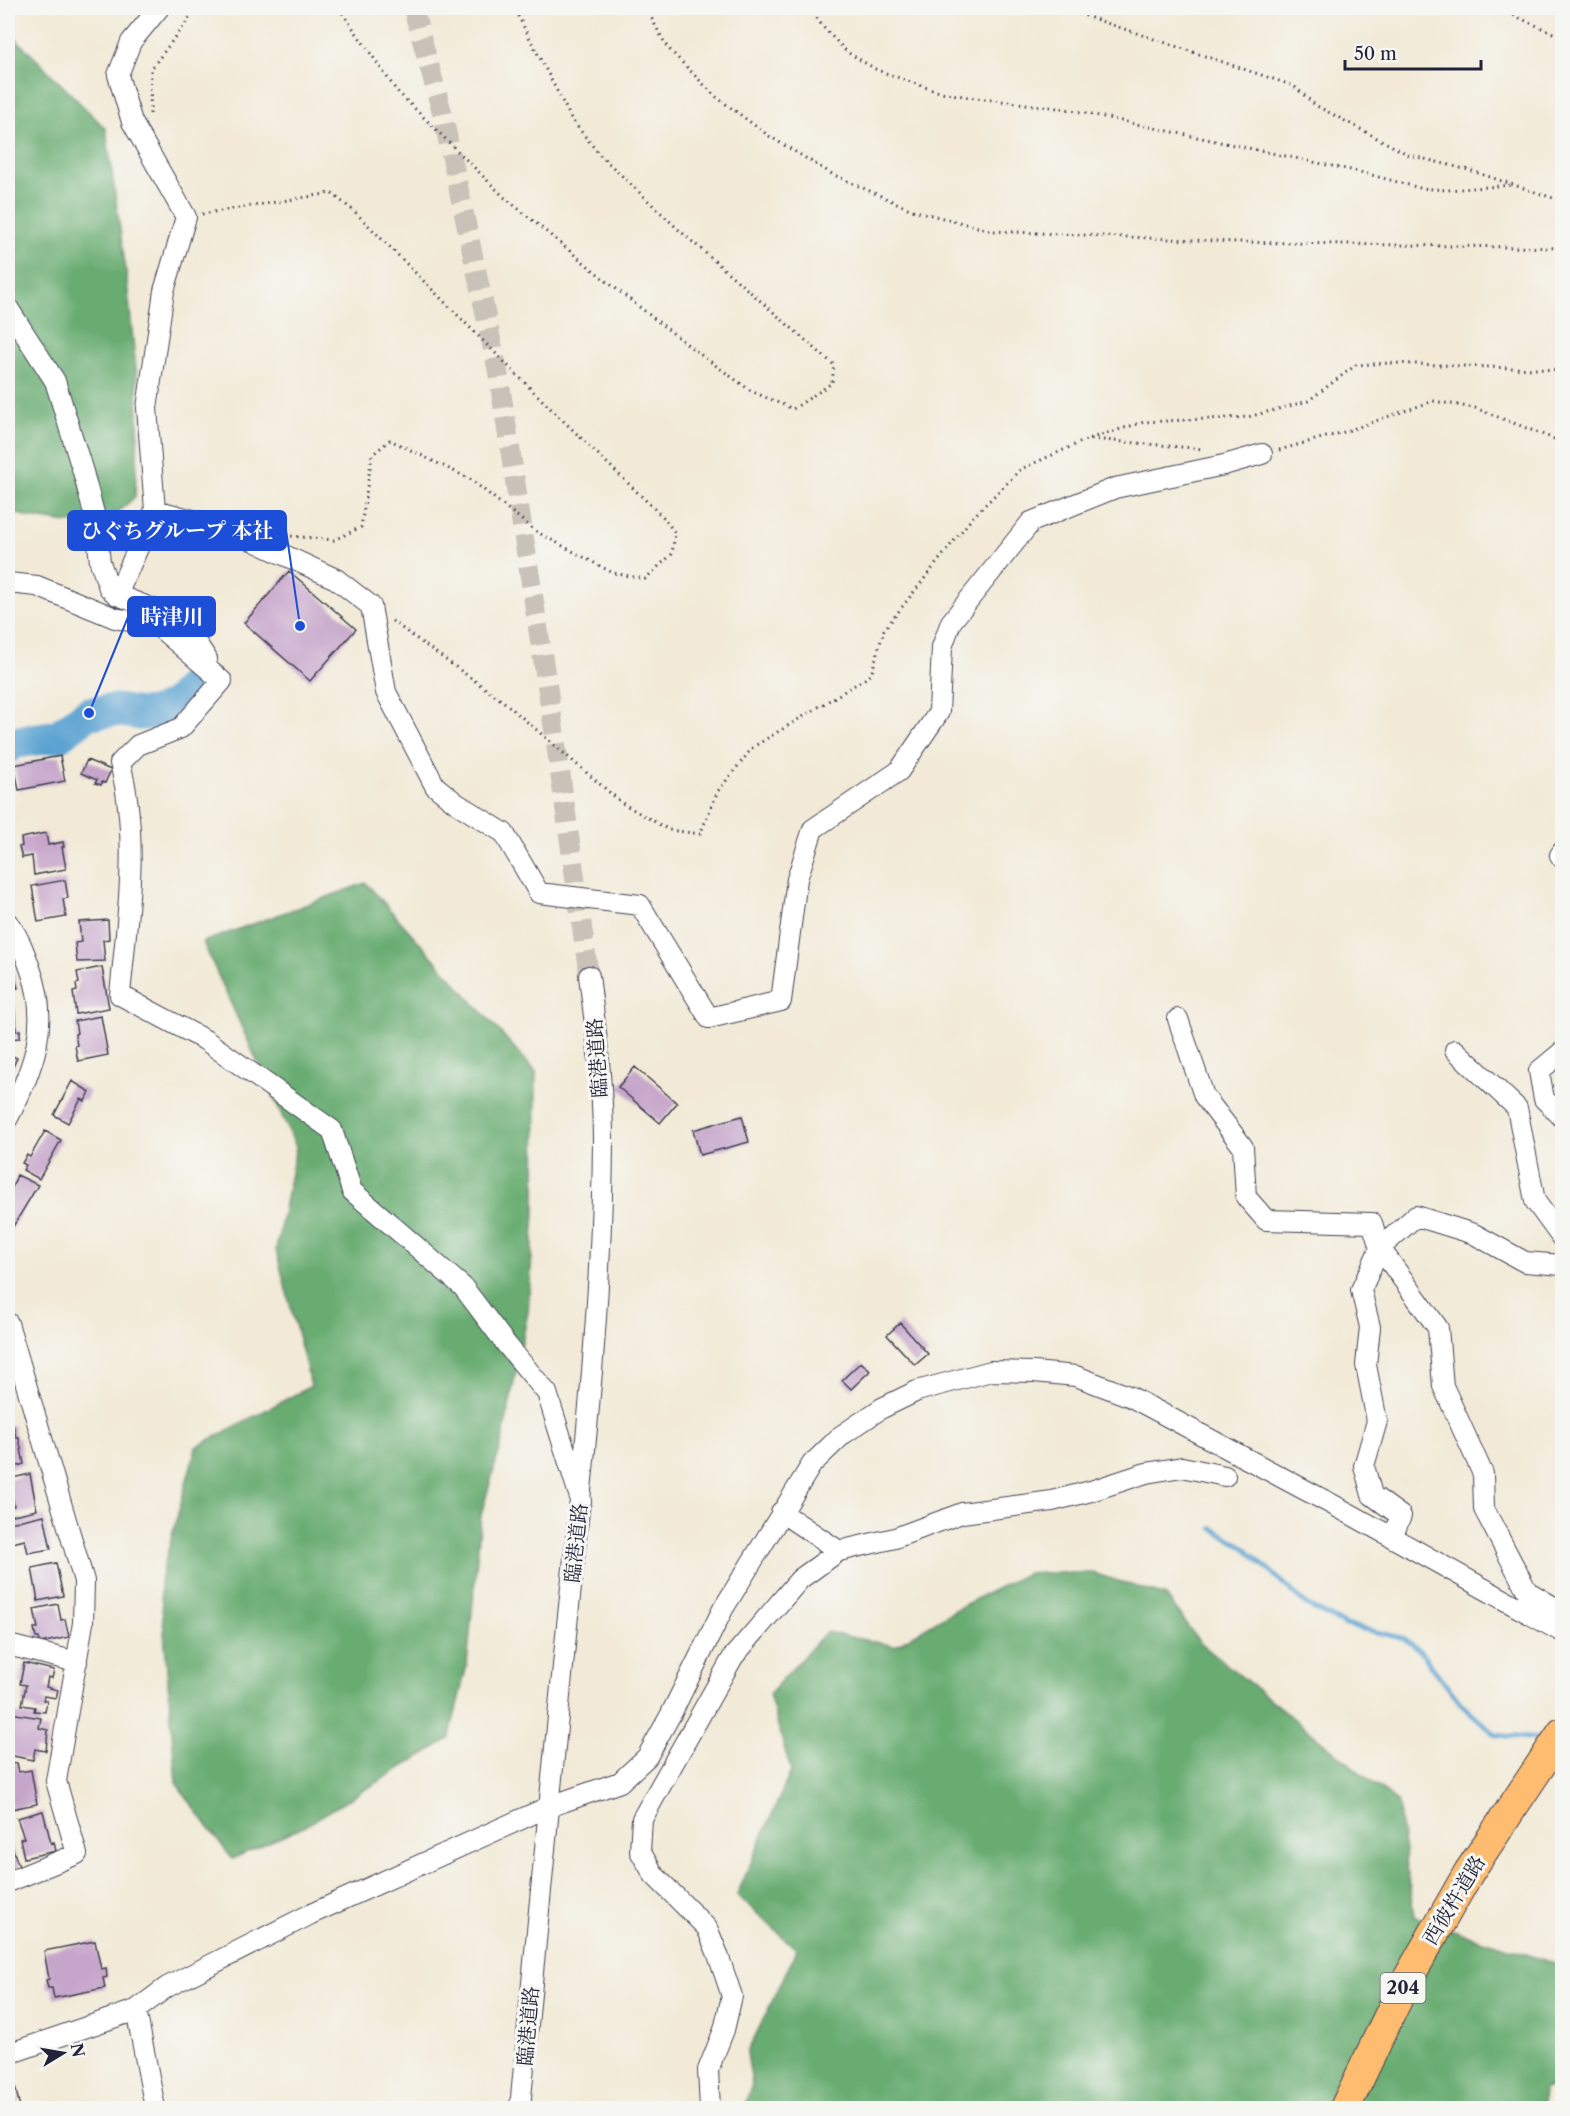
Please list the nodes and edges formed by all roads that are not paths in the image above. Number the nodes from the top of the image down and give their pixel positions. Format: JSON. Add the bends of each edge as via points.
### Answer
{"nodes":[{"id":1,"x":159,"y":8,"type":"edge"},
{"id":2,"x":8,"y":308,"type":"edge"},
{"id":3,"x":1262,"y":454,"type":"road end"},
{"id":4,"x":155,"y":510,"type":"junction"},
{"id":5,"x":8,"y":583,"type":"edge"},
{"id":6,"x":117,"y":595,"type":"junction"},
{"id":7,"x":222,"y":681,"type":"junction"},
{"id":8,"x":1563,"y":852,"type":"edge"},
{"id":9,"x":1563,"y":858,"type":"edge"},
{"id":10,"x":8,"y":923,"type":"edge"},
{"id":11,"x":589,"y":976,"type":"tunnel mouth"},
{"id":12,"x":1178,"y":1019,"type":"dead end"},
{"id":13,"x":1455,"y":1050,"type":"dead end"},
{"id":14,"x":1563,"y":1052,"type":"edge"},
{"id":15,"x":8,"y":1118,"type":"edge"},
{"id":16,"x":1563,"y":1118,"type":"edge"},
{"id":17,"x":1563,"y":1238,"type":"edge"},
{"id":18,"x":1380,"y":1248,"type":"junction"},
{"id":19,"x":1563,"y":1263,"type":"edge"},
{"id":20,"x":8,"y":1330,"type":"edge"},
{"id":21,"x":1225,"y":1476,"type":"dead end"},
{"id":22,"x":580,"y":1501,"type":"junction"},
{"id":23,"x":781,"y":1512,"type":"junction"},
{"id":24,"x":1392,"y":1537,"type":"junction"},
{"id":25,"x":839,"y":1551,"type":"junction"},
{"id":26,"x":1563,"y":1612,"type":"edge"},
{"id":27,"x":1563,"y":1632,"type":"edge"},
{"id":28,"x":8,"y":1645,"type":"edge"},
{"id":29,"x":77,"y":1662,"type":"junction"},
{"id":30,"x":1563,"y":1733,"type":"edge"},
{"id":31,"x":548,"y":1807,"type":"junction"},
{"id":32,"x":8,"y":1882,"type":"edge"},
{"id":33,"x":136,"y":2010,"type":"junction"},
{"id":34,"x":8,"y":2054,"type":"edge"},
{"id":35,"x":155,"y":2109,"type":"edge"},
{"id":36,"x":520,"y":2109,"type":"edge"},
{"id":37,"x":710,"y":2109,"type":"edge"},
{"id":38,"x":1344,"y":2109,"type":"edge"}],
"edges":[{"from":1,"to":4,"type":"street","via":[[130,42],[118,75],[132,122],[186,217],[164,291],[147,408]]},
{"from":2,"to":6,"type":"street","via":[[55,381],[95,517],[100,562],[109,588]]},
{"from":3,"to":4,"type":"street","via":[[1115,488],[1031,522],[951,622],[942,647],[939,712],[899,771],[813,829],[796,879],[781,1001],[709,1018],[640,905],[539,893],[504,833],[435,786],[386,692],[371,606],[336,579],[230,530]]},
{"from":4,"to":6,"type":"street"},
{"from":5,"to":7,"type":"street","via":[[37,585],[114,618],[159,627]]},
{"from":6,"to":7,"type":"street","via":[[180,619]]},
{"from":7,"to":22,"type":"street","via":[[181,728],[138,745],[120,763],[128,791],[131,877],[120,995],[205,1040],[332,1130],[352,1191],[463,1287],[547,1393]]},
{"from":8,"to":9,"type":"street"},
{"from":10,"to":15,"type":"street","via":[[20,939],[37,986],[40,1016],[36,1052]]},
{"from":11,"to":22,"type":"street","name":"臨港道路","via":[[603,1138],[599,1269]]},
{"from":12,"to":18,"type":"street","via":[[1204,1096],[1243,1147],[1246,1197],[1266,1220],[1372,1223]]},
{"from":13,"to":17,"type":"street","via":[[1516,1108],[1535,1201]]},
{"from":14,"to":16,"type":"street","via":[[1539,1071],[1544,1099]]},
{"from":18,"to":19,"type":"street","via":[[1416,1216],[1474,1234],[1525,1262]]},
{"from":18,"to":24,"type":"street","via":[[1361,1290],[1370,1326],[1366,1365],[1377,1421],[1364,1466],[1372,1495],[1401,1516]]},
{"from":18,"to":26,"type":"street","via":[[1438,1328],[1443,1386],[1483,1474],[1484,1509],[1527,1591]]},
{"from":20,"to":29,"type":"street","via":[[84,1581]]},
{"from":21,"to":25,"type":"street","via":[[1182,1467],[1146,1473],[1052,1501],[962,1513],[895,1538]]},
{"from":22,"to":31,"type":"street","name":"臨港道路"},
{"from":23,"to":24,"type":"street","via":[[812,1464],[842,1435],[882,1408],[917,1391],[992,1371],[1034,1372],[1076,1376],[1131,1397]]},
{"from":23,"to":25,"type":"street"},
{"from":23,"to":31,"type":"street","via":[[723,1609],[647,1757],[620,1782]]},
{"from":24,"to":27,"type":"street"},
{"from":25,"to":37,"type":"street","via":[[800,1579],[733,1657],[642,1819],[640,1851],[654,1875],[706,1928],[732,1996],[708,2070]]},
{"from":28,"to":29,"type":"street"},
{"from":29,"to":32,"type":"street","via":[[56,1781],[77,1854]]},
{"from":30,"to":38,"type":"highway","name":"西彼杵道路","number":"204","via":[[1469,1872],[1402,1989]]},
{"from":31,"to":33,"type":"street","via":[[311,1914],[167,1987]]},
{"from":31,"to":36,"type":"street","name":"臨港道路"},
{"from":33,"to":34,"type":"street"},
{"from":33,"to":35,"type":"street"}]}
